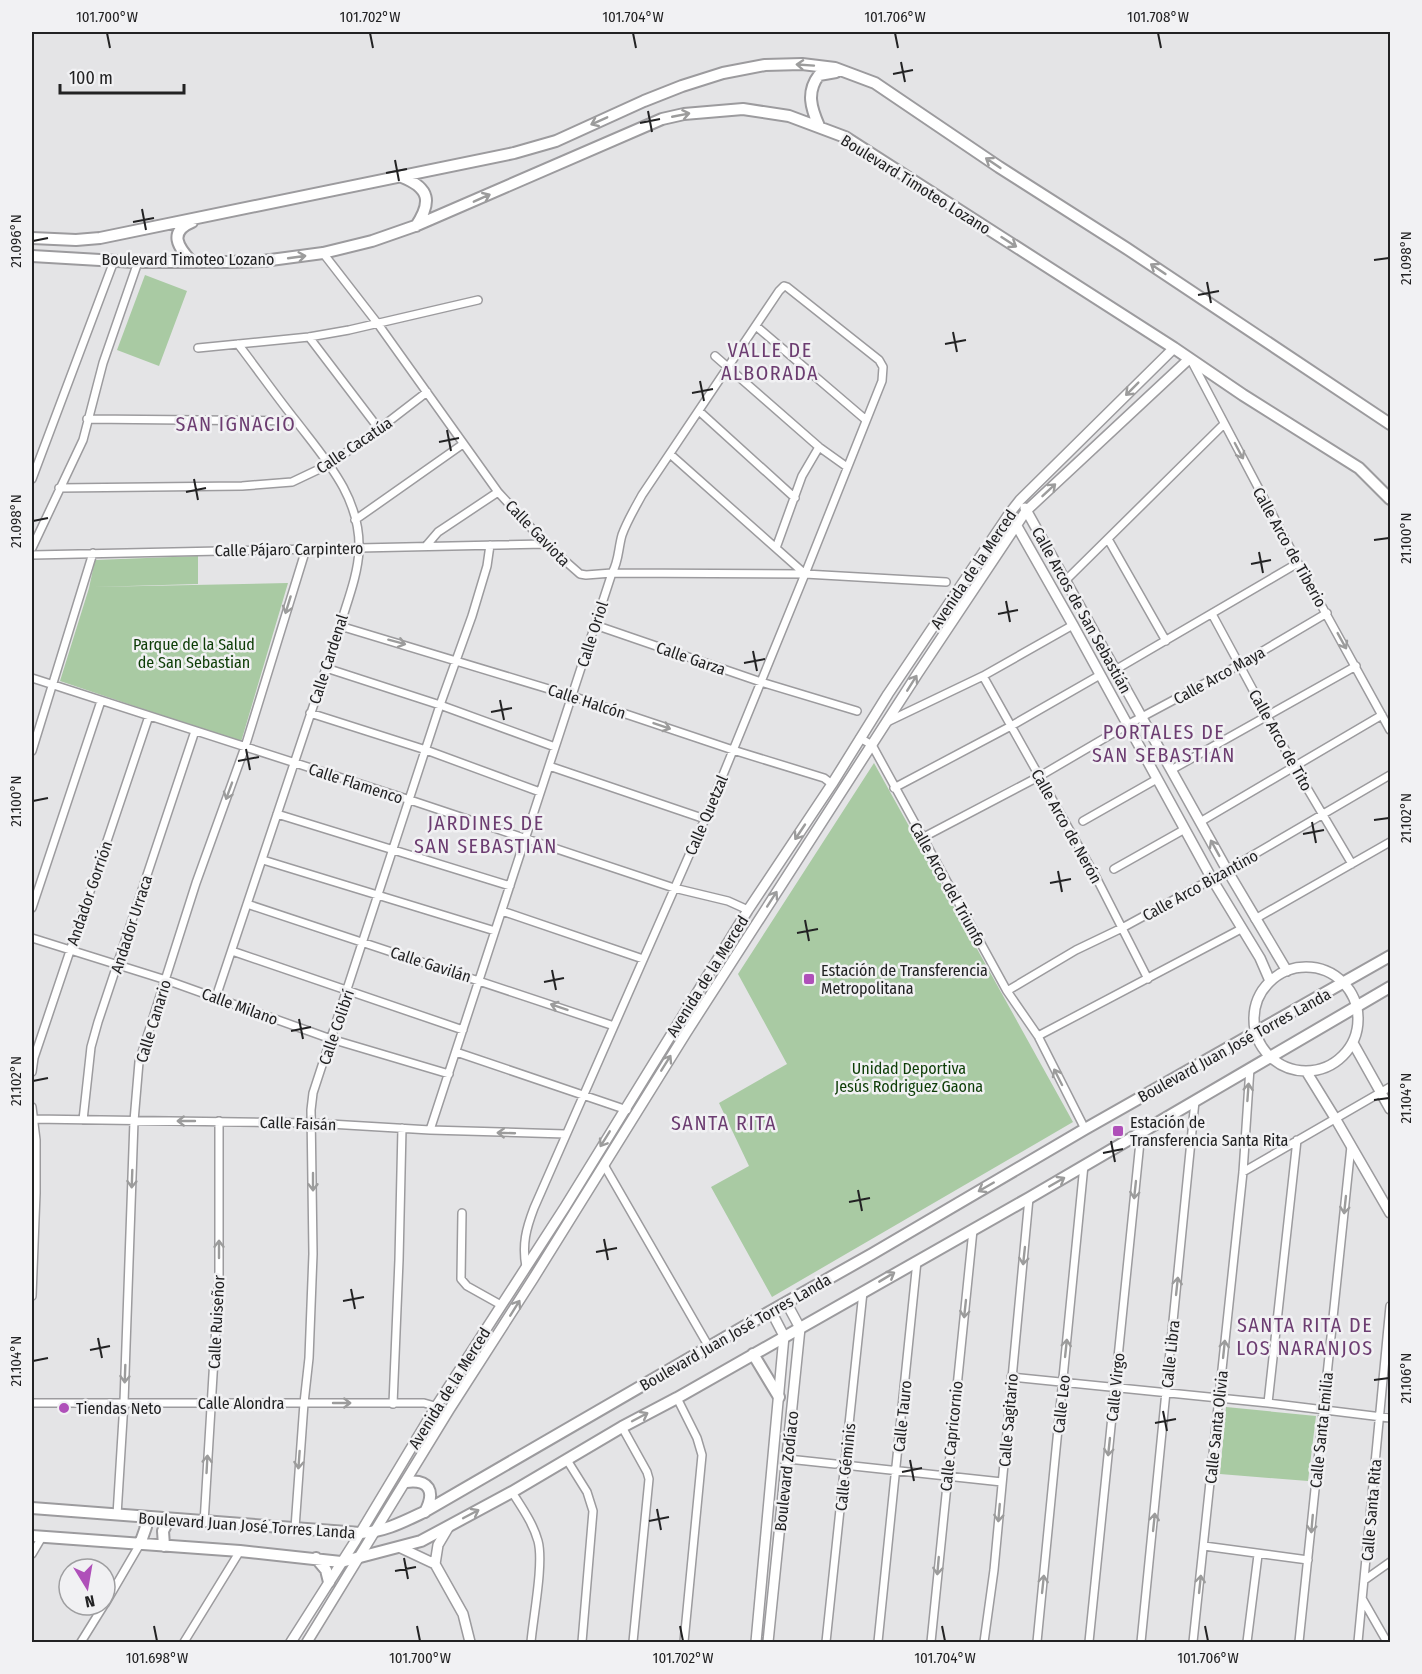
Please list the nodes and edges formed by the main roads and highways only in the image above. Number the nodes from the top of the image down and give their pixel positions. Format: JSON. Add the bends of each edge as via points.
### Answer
{"nodes":[{"id":1,"x":852,"y":74,"type":"junction"},
{"id":2,"x":819,"y":126,"type":"junction"},
{"id":3,"x":402,"y":177,"type":"junction"},
{"id":4,"x":209,"y":216,"type":"junction"},
{"id":5,"x":415,"y":226,"type":"junction"},
{"id":6,"x":32,"y":238,"type":"edge"},
{"id":7,"x":32,"y":256,"type":"edge"},
{"id":8,"x":190,"y":261,"type":"junction"},
{"id":9,"x":1390,"y":424,"type":"edge"},
{"id":10,"x":1390,"y":500,"type":"edge"},
{"id":11,"x":1390,"y":956,"type":"edge"},
{"id":12,"x":1390,"y":987,"type":"edge"},
{"id":13,"x":753,"y":1354,"type":"junction"},
{"id":14,"x":779,"y":1397,"type":"road end"},
{"id":15,"x":406,"y":1482,"type":"road end"},
{"id":16,"x":32,"y":1508,"type":"edge"},
{"id":17,"x":424,"y":1512,"type":"junction"},
{"id":18,"x":143,"y":1517,"type":"junction"},
{"id":19,"x":169,"y":1519,"type":"junction"},
{"id":20,"x":37,"y":1536,"type":"edge"},
{"id":21,"x":140,"y":1544,"type":"junction"},
{"id":22,"x":164,"y":1546,"type":"junction"},
{"id":23,"x":316,"y":1558,"type":"junction"},
{"id":24,"x":329,"y":1582,"type":"road end"}],
"edges":[{"from":1,"to":2,"type":"main road","via":[[826,73],[814,81],[810,102]]},
{"from":1,"to":3,"type":"main road","name":"Boulevard Timoteo Lozano","one_way":true,"via":[[802,64],[765,65],[723,73],[644,100],[556,141]]},
{"from":9,"to":1,"type":"main road","name":"Boulevard Timoteo Lozano","one_way":true,"via":[[875,83]]},
{"from":5,"to":2,"type":"main road","name":"Boulevard Timoteo Lozano","one_way":true,"via":[[662,119],[743,109],[789,116]]},
{"from":2,"to":10,"type":"main road","name":"Boulevard Timoteo Lozano","one_way":true,"via":[[845,137],[1359,468]]},
{"from":3,"to":4,"type":"main road","name":"Boulevard Timoteo Lozano"},
{"from":3,"to":5,"type":"main road","via":[[416,182],[426,197],[426,207]]},
{"from":4,"to":6,"type":"main road","name":"Boulevard Timoteo Lozano","via":[[100,238]]},
{"from":4,"to":8,"type":"main road","via":[[188,224],[178,233],[177,241]]},
{"from":8,"to":5,"type":"main road","name":"Boulevard Timoteo Lozano","one_way":true,"via":[[263,261],[323,253]]},
{"from":7,"to":8,"type":"main road","name":"Boulevard Timoteo Lozano"},
{"from":11,"to":17,"type":"main road","name":"Boulevard Juan José Torres Landa","one_way":true},
{"from":13,"to":12,"type":"main road","name":"Boulevard Juan José Torres Landa","one_way":true},
{"from":13,"to":14,"type":"main road"},
{"from":23,"to":13,"type":"main road","name":"Boulevard Juan José Torres Landa","one_way":true,"via":[[341,1563],[421,1541]]},
{"from":15,"to":17,"type":"main road","via":[[427,1486],[430,1496]]},
{"from":16,"to":18,"type":"main road","name":"Boulevard Juan José Torres Landa"},
{"from":17,"to":19,"type":"main road","name":"Boulevard Juan José Torres Landa","via":[[397,1525],[360,1533]]},
{"from":18,"to":19,"type":"main road","name":"Boulevard Juan José Torres Landa"},
{"from":18,"to":21,"type":"main road","via":[[146,1527]]},
{"from":19,"to":22,"type":"main road","via":[[163,1531]]},
{"from":20,"to":21,"type":"main road","name":"Boulevard Juan José Torres Landa"},
{"from":21,"to":22,"type":"main road","name":"Boulevard Juan José Torres Landa"},
{"from":22,"to":23,"type":"main road","name":"Boulevard Juan José Torres Landa"},
{"from":23,"to":24,"type":"main road","via":[[326,1570]]}]}
